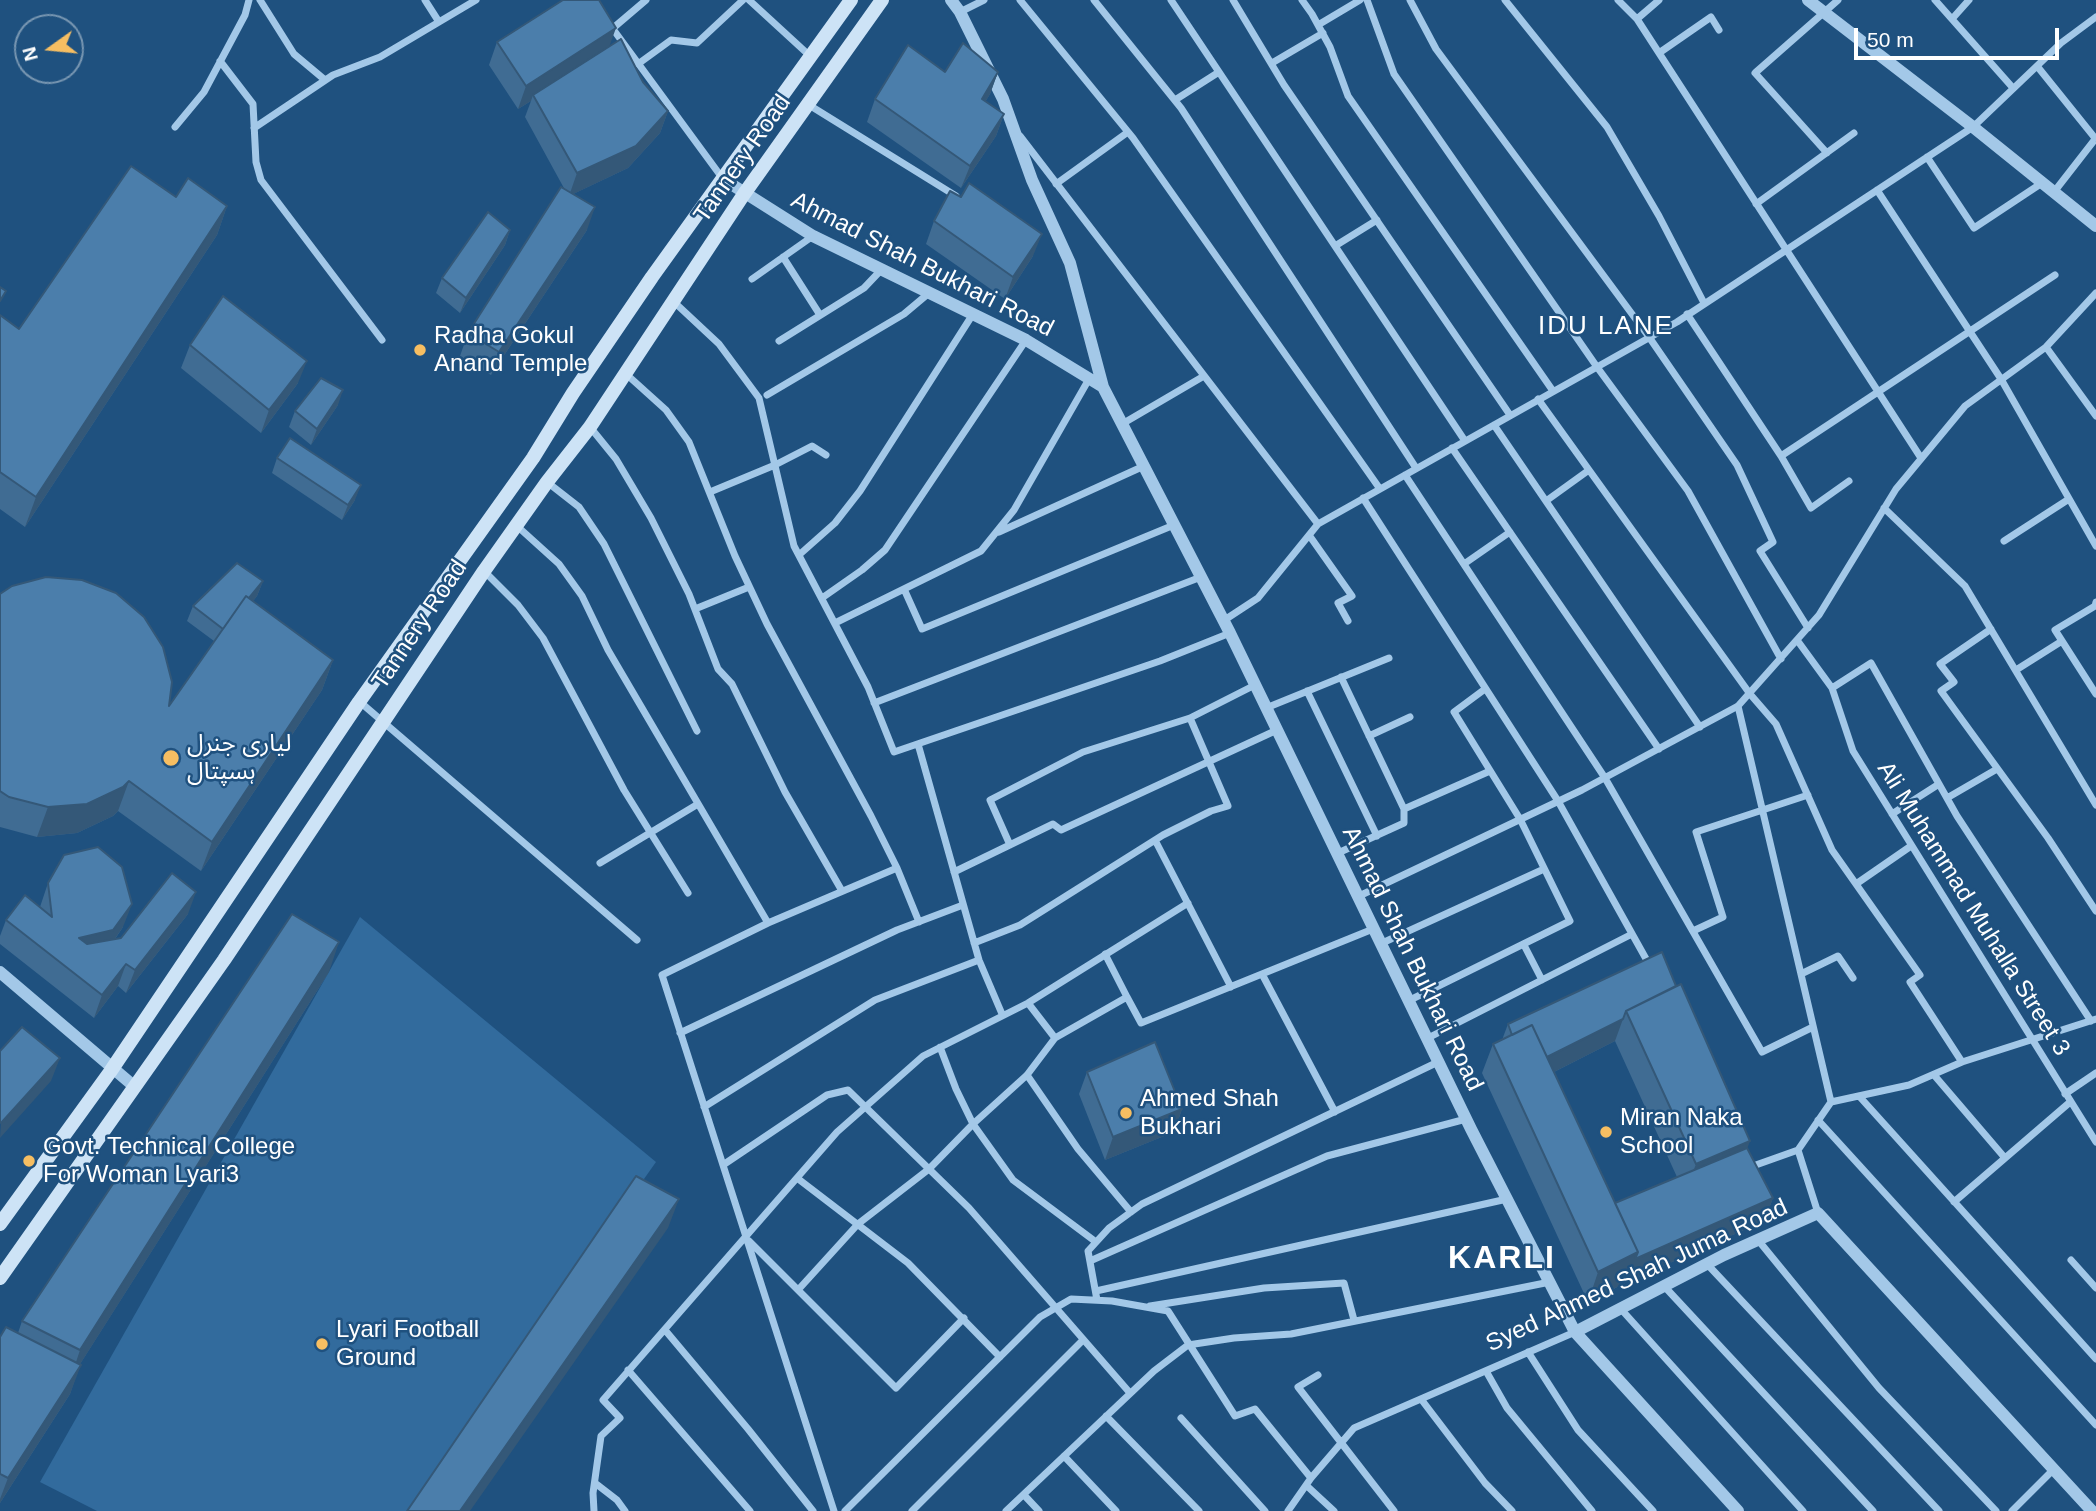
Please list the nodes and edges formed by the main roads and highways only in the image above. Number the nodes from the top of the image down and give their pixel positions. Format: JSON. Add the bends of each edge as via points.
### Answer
{"nodes":[{"id":1,"x":851,"y":0,"type":"edge"},
{"id":2,"x":882,"y":0,"type":"edge"},
{"id":3,"x":0,"y":1224,"type":"edge"},
{"id":4,"x":0,"y":1278,"type":"edge"}],
"edges":[{"from":1,"to":3,"type":"main road","name":"Tannery Road","via":[[652,277],[533,458]]},
{"from":2,"to":4,"type":"main road","name":"Tannery Road","via":[[744,194],[590,426],[484,571],[224,960]]}]}
